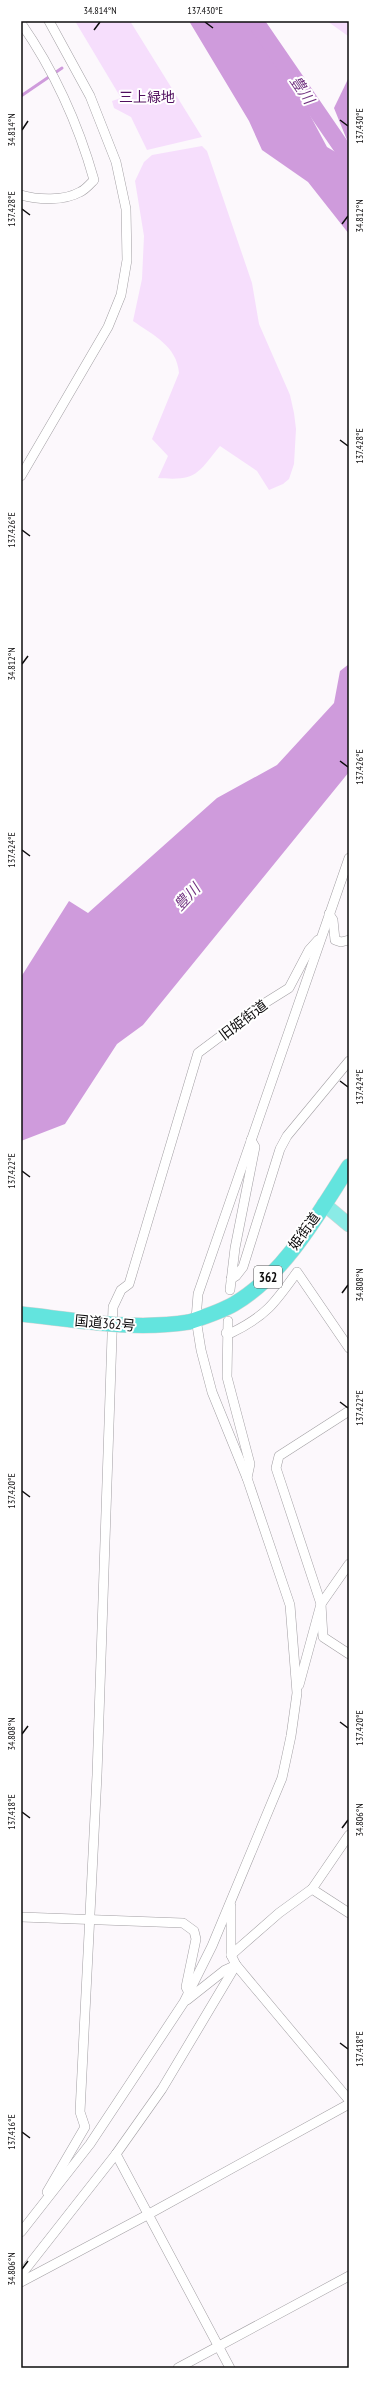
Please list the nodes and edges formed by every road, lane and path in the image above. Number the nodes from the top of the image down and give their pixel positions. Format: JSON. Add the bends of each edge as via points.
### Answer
{"nodes":[{"id":1,"x":49,"y":21,"type":"edge"},
{"id":2,"x":21,"y":23,"type":"edge"},
{"id":3,"x":21,"y":195,"type":"edge"},
{"id":4,"x":21,"y":476,"type":"edge"},
{"id":5,"x":349,"y":858,"type":"edge"},
{"id":6,"x":329,"y":914,"type":"junction"},
{"id":7,"x":322,"y":935,"type":"junction"},
{"id":8,"x":349,"y":940,"type":"edge"},
{"id":9,"x":349,"y":1061,"type":"edge"},
{"id":10,"x":250,"y":1140,"type":"junction"},
{"id":11,"x":349,"y":1166,"type":"edge"},
{"id":12,"x":324,"y":1204,"type":"junction"},
{"id":13,"x":349,"y":1225,"type":"edge"},
{"id":14,"x":231,"y":1279,"type":"junction"},
{"id":15,"x":230,"y":1290,"type":"dead end"},
{"id":16,"x":21,"y":1314,"type":"edge"},
{"id":17,"x":192,"y":1320,"type":"junction"},
{"id":18,"x":228,"y":1321,"type":"dead end"},
{"id":19,"x":226,"y":1333,"type":"junction"},
{"id":20,"x":349,"y":1348,"type":"edge"},
{"id":21,"x":349,"y":1411,"type":"edge"},
{"id":22,"x":247,"y":1478,"type":"junction"},
{"id":23,"x":349,"y":1564,"type":"edge"},
{"id":24,"x":321,"y":1604,"type":"junction"},
{"id":25,"x":349,"y":1654,"type":"edge"},
{"id":26,"x":297,"y":1693,"type":"junction"},
{"id":27,"x":349,"y":1835,"type":"edge"},
{"id":28,"x":312,"y":1889,"type":"junction"},
{"id":29,"x":232,"y":1899,"type":"junction"},
{"id":30,"x":349,"y":1913,"type":"edge"},
{"id":31,"x":21,"y":1917,"type":"edge"},
{"id":32,"x":91,"y":1918,"type":"junction"},
{"id":33,"x":231,"y":1955,"type":"junction"},
{"id":34,"x":236,"y":1965,"type":"junction"},
{"id":35,"x":189,"y":1993,"type":"junction"},
{"id":36,"x":184,"y":2002,"type":"junction"},
{"id":37,"x":349,"y":2100,"type":"edge"},
{"id":38,"x":349,"y":2104,"type":"edge"},
{"id":39,"x":116,"y":2154,"type":"junction"},
{"id":40,"x":42,"y":2205,"type":"junction"},
{"id":41,"x":149,"y":2214,"type":"junction"},
{"id":42,"x":21,"y":2232,"type":"edge"},
{"id":43,"x":21,"y":2275,"type":"edge"},
{"id":44,"x":349,"y":2276,"type":"edge"},
{"id":45,"x":21,"y":2282,"type":"edge"},
{"id":46,"x":218,"y":2345,"type":"junction"},
{"id":47,"x":178,"y":2368,"type":"edge"},
{"id":48,"x":230,"y":2368,"type":"edge"}],
"edges":[{"from":1,"to":4,"type":"street","via":[[90,96],[116,162],[126,209],[127,260],[121,295],[108,327]]},
{"from":2,"to":3,"type":"street","via":[[40,50],[64,97],[82,138],[94,180],[80,192],[68,196],[45,198]]},
{"from":5,"to":6,"type":"street"},
{"from":6,"to":7,"type":"street"},
{"from":6,"to":8,"type":"street","via":[[333,920],[335,940]]},
{"from":7,"to":10,"type":"street"},
{"from":7,"to":32,"type":"street","name":"旧姫街道","via":[[309,950],[289,988],[265,1002],[198,1053],[129,1284],[121,1290],[113,1306]]},
{"from":9,"to":14,"type":"street","via":[[280,1149],[242,1267]]},
{"from":10,"to":14,"type":"street","via":[[255,1147],[234,1248]]},
{"from":10,"to":17,"type":"street","via":[[198,1294]]},
{"from":11,"to":12,"type":"highway","name":"姫街道","number":"362"},
{"from":12,"to":13,"type":"main road"},
{"from":12,"to":17,"type":"highway","name":"姫街道","number":"362","via":[[277,1268],[265,1280],[235,1303]]},
{"from":14,"to":15,"type":"street"},
{"from":16,"to":17,"type":"highway","name":"国道362号","number":"362","bridge":true,"via":[[134,1326],[170,1325]]},
{"from":17,"to":22,"type":"street","via":[[212,1392]]},
{"from":18,"to":19,"type":"street"},
{"from":19,"to":20,"type":"street","via":[[231,1334],[261,1317],[297,1272]]},
{"from":19,"to":22,"type":"street","via":[[227,1377],[250,1464]]},
{"from":21,"to":24,"type":"street","via":[[279,1456],[276,1468]]},
{"from":22,"to":26,"type":"street","via":[[290,1605]]},
{"from":23,"to":24,"type":"street"},
{"from":24,"to":25,"type":"street","via":[[323,1636]]},
{"from":24,"to":26,"type":"street"},
{"from":26,"to":29,"type":"street","via":[[282,1778]]},
{"from":27,"to":28,"type":"street"},
{"from":28,"to":30,"type":"street"},
{"from":28,"to":33,"type":"street","via":[[279,1913]]},
{"from":29,"to":33,"type":"street"},
{"from":29,"to":35,"type":"street"},
{"from":31,"to":32,"type":"street"},
{"from":32,"to":35,"type":"street","via":[[183,1923],[190,1927],[196,1939],[186,1987]]},
{"from":32,"to":40,"type":"street","via":[[80,2112],[85,2127],[47,2190]]},
{"from":33,"to":34,"type":"street"},
{"from":34,"to":36,"type":"street","via":[[225,1970]]},
{"from":34,"to":37,"type":"street"},
{"from":34,"to":39,"type":"street","via":[[162,2089]]},
{"from":35,"to":36,"type":"street"},
{"from":36,"to":40,"type":"street","via":[[90,2144]]},
{"from":38,"to":41,"type":"street"},
{"from":39,"to":41,"type":"street"},
{"from":39,"to":43,"type":"street"},
{"from":40,"to":42,"type":"street"},
{"from":41,"to":45,"type":"street"},
{"from":41,"to":46,"type":"street"},
{"from":44,"to":46,"type":"street"},
{"from":46,"to":47,"type":"street"},
{"from":46,"to":48,"type":"street"}]}
